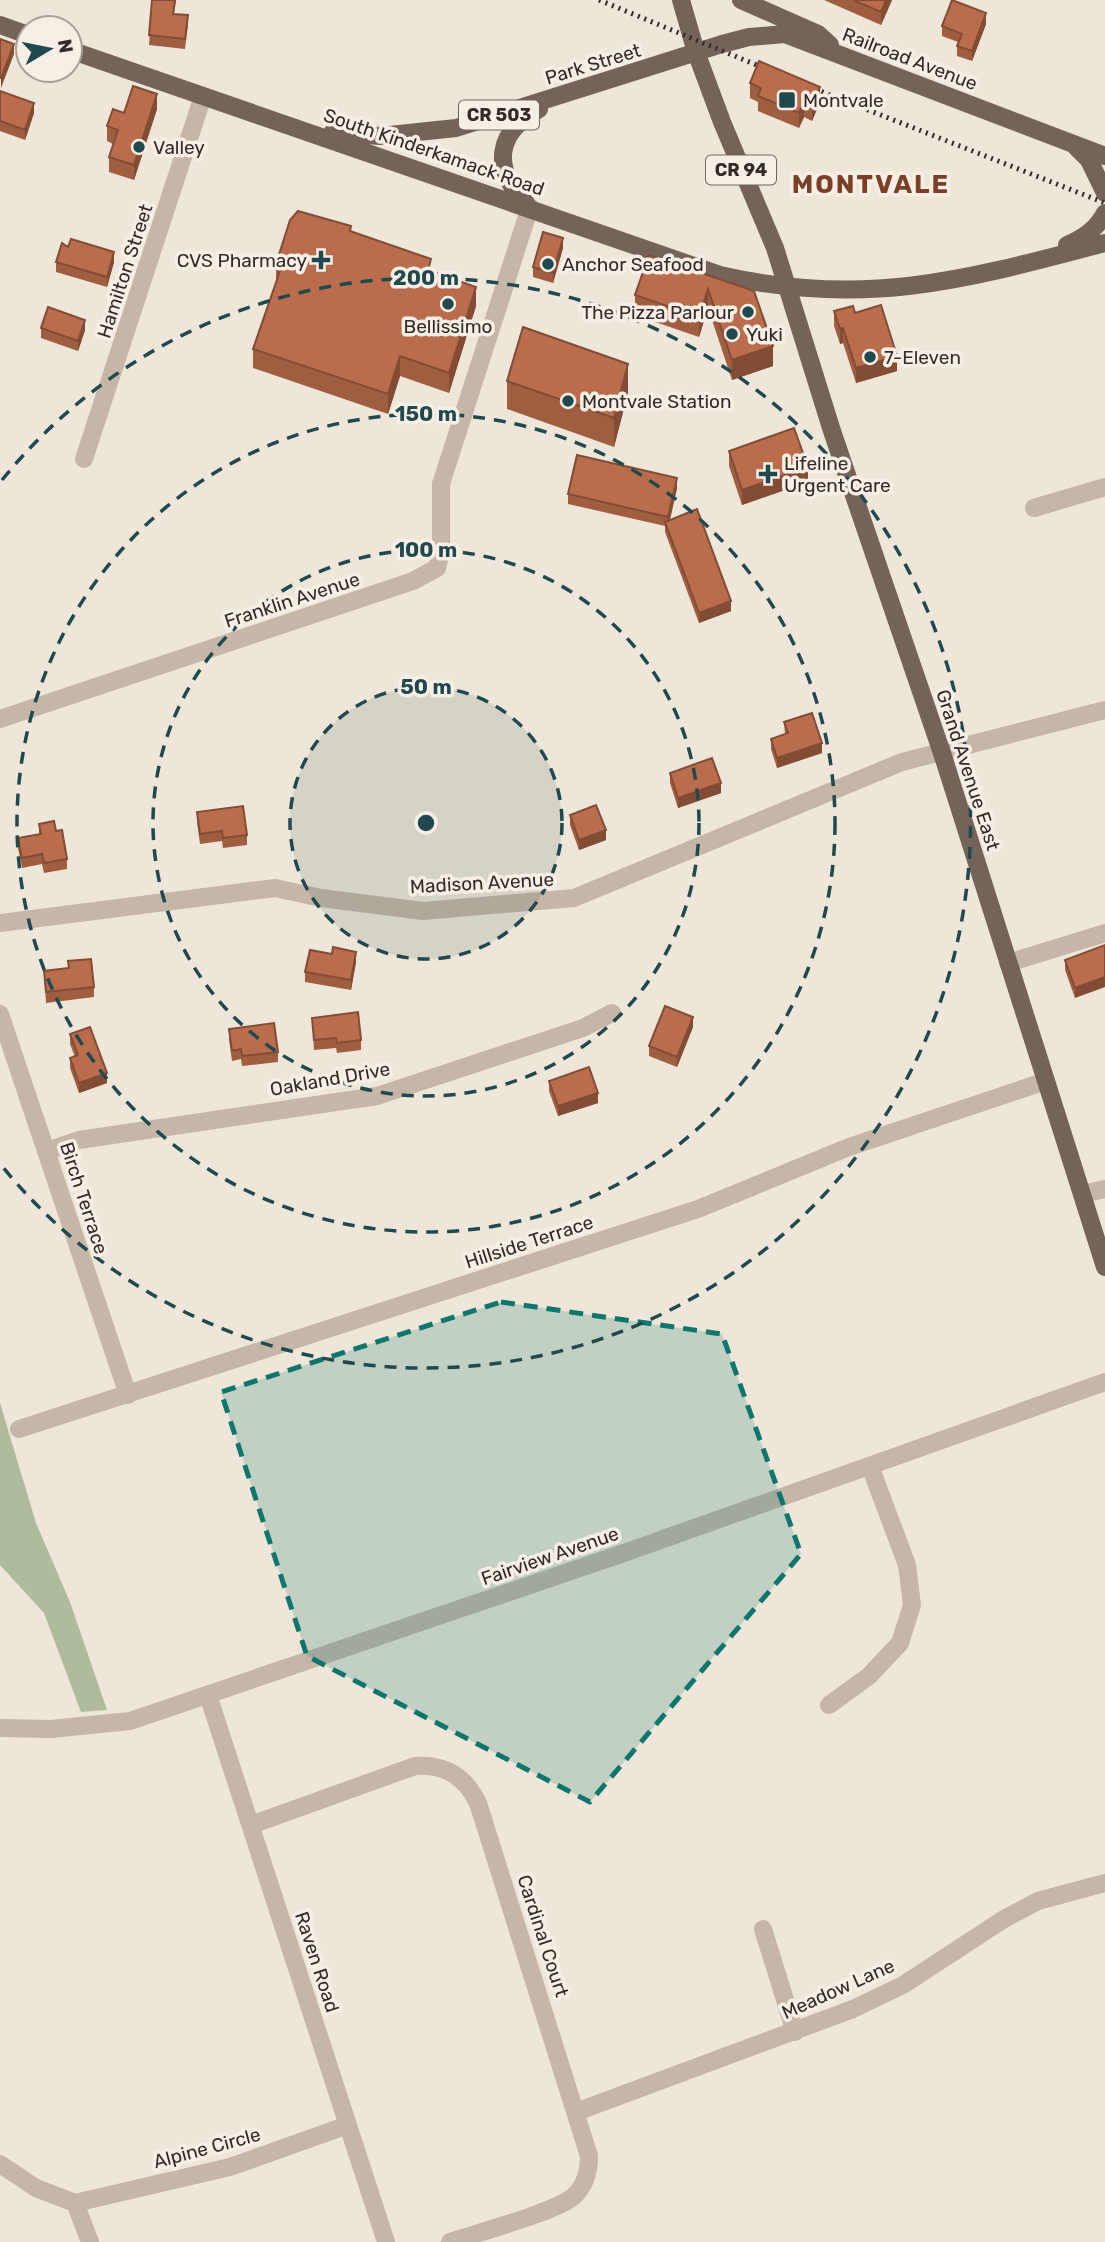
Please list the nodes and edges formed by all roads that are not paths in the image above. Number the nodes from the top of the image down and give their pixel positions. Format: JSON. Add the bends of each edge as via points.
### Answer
{"nodes":[{"id":1,"x":681,"y":0,"type":"edge"},
{"id":2,"x":741,"y":0,"type":"edge"},
{"id":3,"x":696,"y":52,"type":"junction"},
{"id":4,"x":840,"y":54,"type":"junction"},
{"id":5,"x":84,"y":55,"type":"edge"},
{"id":6,"x":564,"y":95,"type":"junction"},
{"id":7,"x":203,"y":96,"type":"junction"},
{"id":8,"x":295,"y":127,"type":"junction"},
{"id":9,"x":1074,"y":145,"type":"junction"},
{"id":10,"x":1105,"y":156,"type":"edge"},
{"id":11,"x":1105,"y":193,"type":"edge"},
{"id":12,"x":530,"y":207,"type":"junction"},
{"id":13,"x":1105,"y":212,"type":"edge"},
{"id":14,"x":1105,"y":243,"type":"edge"},
{"id":15,"x":1009,"y":269,"type":"junction"},
{"id":16,"x":786,"y":287,"type":"junction"},
{"id":17,"x":85,"y":459,"type":"dead end"},
{"id":18,"x":1105,"y":487,"type":"edge"},
{"id":19,"x":1034,"y":508,"type":"dead end"},
{"id":20,"x":1105,"y":710,"type":"edge"},
{"id":21,"x":0,"y":719,"type":"edge"},
{"id":22,"x":942,"y":753,"type":"junction"},
{"id":23,"x":0,"y":923,"type":"edge"},
{"id":24,"x":1105,"y":933,"type":"edge"},
{"id":25,"x":1008,"y":963,"type":"junction"},
{"id":26,"x":612,"y":1013,"type":"dead end"},
{"id":27,"x":0,"y":1014,"type":"edge"},
{"id":28,"x":1046,"y":1081,"type":"junction"},
{"id":29,"x":47,"y":1151,"type":"junction"},
{"id":30,"x":1105,"y":1189,"type":"edge"},
{"id":31,"x":1082,"y":1194,"type":"junction"},
{"id":32,"x":1105,"y":1267,"type":"edge"},
{"id":33,"x":1105,"y":1382,"type":"edge"},
{"id":34,"x":128,"y":1395,"type":"junction"},
{"id":35,"x":19,"y":1429,"type":"dead end"},
{"id":36,"x":870,"y":1466,"type":"junction"},
{"id":37,"x":208,"y":1695,"type":"junction"},
{"id":38,"x":829,"y":1705,"type":"dead end"},
{"id":39,"x":0,"y":1728,"type":"edge"},
{"id":40,"x":251,"y":1825,"type":"junction"},
{"id":41,"x":1105,"y":1883,"type":"edge"},
{"id":42,"x":763,"y":1929,"type":"dead end"},
{"id":43,"x":794,"y":2032,"type":"junction"},
{"id":44,"x":576,"y":2112,"type":"junction"},
{"id":45,"x":348,"y":2125,"type":"junction"},
{"id":46,"x":0,"y":2164,"type":"edge"},
{"id":47,"x":75,"y":2203,"type":"junction"},
{"id":48,"x":90,"y":2242,"type":"edge"},
{"id":49,"x":386,"y":2242,"type":"edge"},
{"id":50,"x":450,"y":2242,"type":"edge"}],
"edges":[{"from":1,"to":3,"type":"main road","number":"CR 94"},
{"from":2,"to":4,"type":"main road","via":[[818,34]]},
{"from":3,"to":4,"type":"main road","name":"Railroad Avenue","number":"CR 503","via":[[749,37],[785,34]]},
{"from":3,"to":6,"type":"main road","name":"Park Street","number":"CR 503"},
{"from":3,"to":16,"type":"main road","number":"CR 94","via":[[775,248]]},
{"from":4,"to":9,"type":"main road","name":"Railroad Avenue","number":"CR 503"},
{"from":5,"to":7,"type":"main road","name":"South Kinderkamack Road","number":"CR 503"},
{"from":6,"to":8,"type":"main road","name":"Park Street","number":"CR 503","via":[[456,128],[413,134],[344,134]]},
{"from":6,"to":12,"type":"main road","via":[[526,116],[507,135],[502,160],[508,185]]},
{"from":7,"to":8,"type":"main road","name":"South Kinderkamack Road","number":"CR 503"},
{"from":7,"to":17,"type":"street","name":"Hamilton Street"},
{"from":8,"to":12,"type":"main road","name":"South Kinderkamack Road","number":"CR 503"},
{"from":9,"to":10,"type":"main road","name":"Railroad Avenue","number":"CR 503"},
{"from":9,"to":11,"type":"main road","via":[[1089,160]]},
{"from":12,"to":16,"type":"main road","name":"South Kinderkamack Road","number":"CR 503","via":[[720,275]]},
{"from":12,"to":21,"type":"street","name":"Franklin Avenue","via":[[441,484],[437,569],[413,581]]},
{"from":13,"to":15,"type":"main road","via":[[1082,239]]},
{"from":14,"to":15,"type":"main road","number":"CR 503"},
{"from":15,"to":16,"type":"main road","number":"CR 503","via":[[918,287],[867,291]]},
{"from":16,"to":22,"type":"main road","name":"Grand Avenue East","number":"CR 94"},
{"from":18,"to":19,"type":"street"},
{"from":20,"to":22,"type":"street","name":"Madison Avenue"},
{"from":22,"to":23,"type":"street","name":"Madison Avenue","via":[[890,767],[574,898],[423,911],[275,888]]},
{"from":22,"to":25,"type":"main road","name":"Grand Avenue East","number":"CR 94"},
{"from":24,"to":25,"type":"street"},
{"from":25,"to":28,"type":"main road","name":"Grand Avenue East","number":"CR 94"},
{"from":26,"to":29,"type":"street","name":"Oakland Drive","via":[[583,1028],[377,1096],[79,1140]]},
{"from":27,"to":29,"type":"street","name":"Birch Terrace"},
{"from":28,"to":31,"type":"main road","name":"Grand Avenue East","number":"CR 94"},
{"from":28,"to":34,"type":"street","name":"Hillside Terrace","via":[[849,1147],[698,1209]]},
{"from":29,"to":34,"type":"street","name":"Birch Terrace"},
{"from":30,"to":31,"type":"street"},
{"from":31,"to":32,"type":"main road","name":"Grand Avenue East","number":"CR 94"},
{"from":33,"to":36,"type":"street","name":"Fairview Avenue"},
{"from":34,"to":35,"type":"street","name":"Hillside Terrace"},
{"from":36,"to":37,"type":"street","name":"Fairview Avenue"},
{"from":36,"to":38,"type":"street","via":[[907,1565],[912,1605],[900,1643],[869,1676]]},
{"from":37,"to":39,"type":"street","name":"Fairview Avenue","via":[[130,1721],[51,1729]]},
{"from":37,"to":40,"type":"street","name":"Raven Road"},
{"from":40,"to":44,"type":"street","name":"Cardinal Court","via":[[415,1766],[447,1769],[461,1778],[478,1803]]},
{"from":40,"to":45,"type":"street","name":"Raven Road"},
{"from":41,"to":43,"type":"street","name":"Meadow Lane","via":[[1038,1901],[903,1984]]},
{"from":42,"to":43,"type":"street"},
{"from":43,"to":44,"type":"street","name":"Meadow Lane"},
{"from":44,"to":50,"type":"street","name":"Cardinal Court","via":[[589,2156],[584,2184],[574,2196]]},
{"from":45,"to":47,"type":"street","name":"Alpine Circle","via":[[230,2167]]},
{"from":45,"to":49,"type":"street","name":"Raven Road"},
{"from":46,"to":47,"type":"street","via":[[36,2188]]},
{"from":47,"to":48,"type":"street"}]}
